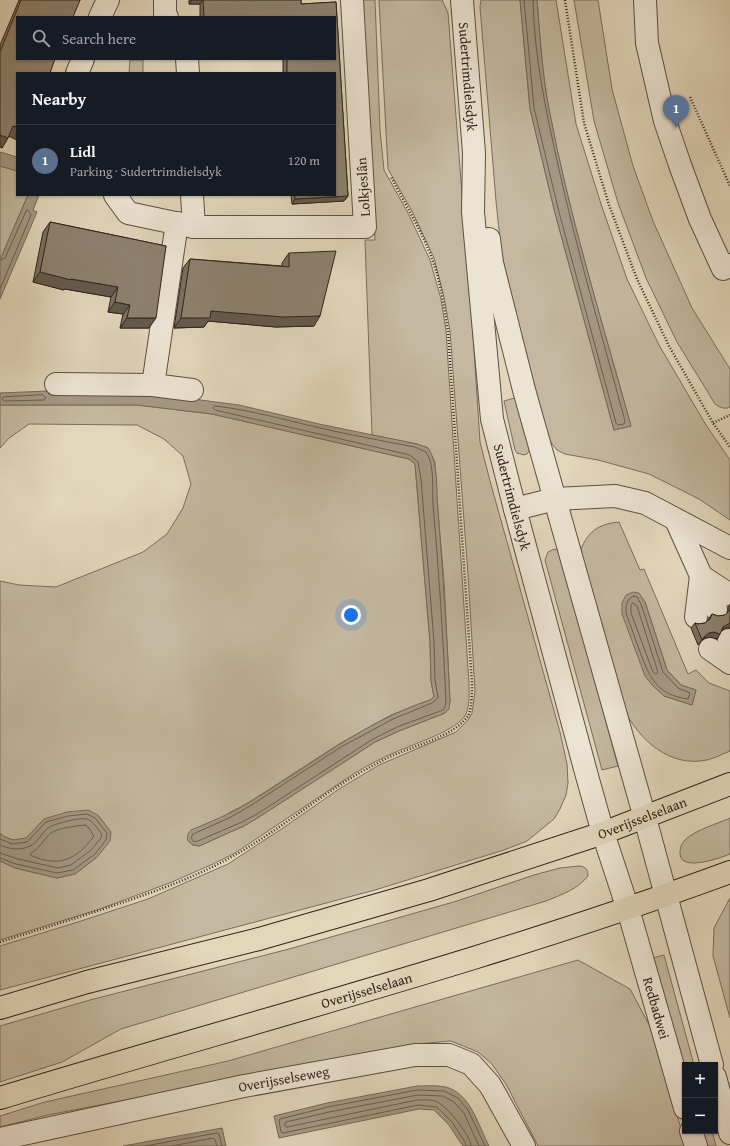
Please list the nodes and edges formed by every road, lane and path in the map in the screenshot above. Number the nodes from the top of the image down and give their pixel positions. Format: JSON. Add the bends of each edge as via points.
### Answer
{"nodes":[{"id":1,"x":108,"y":0,"type":"edge"},
{"id":2,"x":165,"y":0,"type":"edge"},
{"id":3,"x":352,"y":0,"type":"edge"},
{"id":4,"x":462,"y":0,"type":"edge"},
{"id":5,"x":565,"y":0,"type":"edge"},
{"id":6,"x":645,"y":0,"type":"edge"},
{"id":7,"x":100,"y":16,"type":"edge"},
{"id":8,"x":166,"y":16,"type":"edge"},
{"id":9,"x":83,"y":60,"type":"edge"},
{"id":10,"x":187,"y":60,"type":"edge"},
{"id":11,"x":77,"y":72,"type":"edge"},
{"id":12,"x":188,"y":72,"type":"edge"},
{"id":13,"x":688,"y":93,"type":"dead end"},
{"id":14,"x":474,"y":153,"type":"junction"},
{"id":15,"x":390,"y":176,"type":"dead end"},
{"id":16,"x":730,"y":186,"type":"edge"},
{"id":17,"x":116,"y":196,"type":"edge"},
{"id":18,"x":192,"y":196,"type":"edge"},
{"id":19,"x":185,"y":225,"type":"junction"},
{"id":20,"x":730,"y":265,"type":"edge"},
{"id":21,"x":56,"y":384,"type":"dead end"},
{"id":22,"x":153,"y":385,"type":"junction"},
{"id":23,"x":192,"y":390,"type":"dead end"},
{"id":24,"x":730,"y":415,"type":"edge"},
{"id":25,"x":713,"y":423,"type":"junction"},
{"id":26,"x":730,"y":447,"type":"edge"},
{"id":27,"x":555,"y":499,"type":"junction"},
{"id":28,"x":514,"y":509,"type":"junction"},
{"id":29,"x":676,"y":520,"type":"junction"},
{"id":30,"x":730,"y":548,"type":"edge"},
{"id":31,"x":701,"y":576,"type":"junction"},
{"id":32,"x":723,"y":602,"type":"edge"},
{"id":33,"x":696,"y":617,"type":"dead end"},
{"id":34,"x":723,"y":644,"type":"edge"},
{"id":35,"x":730,"y":663,"type":"edge"},
{"id":36,"x":730,"y":784,"type":"edge"},
{"id":37,"x":645,"y":818,"type":"junction"},
{"id":38,"x":603,"y":833,"type":"junction"},
{"id":39,"x":730,"y":872,"type":"edge"},
{"id":40,"x":666,"y":896,"type":"junction"},
{"id":41,"x":628,"y":909,"type":"junction"},
{"id":42,"x":0,"y":942,"type":"edge"},
{"id":43,"x":0,"y":1008,"type":"edge"},
{"id":44,"x":711,"y":1062,"type":"edge"},
{"id":45,"x":718,"y":1088,"type":"edge"},
{"id":46,"x":0,"y":1098,"type":"edge"},
{"id":47,"x":682,"y":1098,"type":"edge"},
{"id":48,"x":730,"y":1133,"type":"edge"},
{"id":49,"x":693,"y":1134,"type":"edge"},
{"id":50,"x":0,"y":1139,"type":"edge"},
{"id":51,"x":524,"y":1146,"type":"edge"},
{"id":52,"x":696,"y":1146,"type":"edge"}],
"edges":[{"from":1,"to":7,"type":"street"},
{"from":2,"to":8,"type":"street"},
{"from":3,"to":19,"type":"street","name":"Lolkjeslân","via":[[366,227]]},
{"from":4,"to":14,"type":"street","name":"Sudertrimdielsdyk"},
{"from":5,"to":25,"type":"path","via":[[584,123],[609,205],[637,279],[669,346]]},
{"from":6,"to":20,"type":"street","via":[[647,43],[665,121],[700,219],[723,269]]},
{"from":9,"to":11,"type":"street"},
{"from":10,"to":12,"type":"street"},
{"from":13,"to":16,"type":"path"},
{"from":14,"to":27,"type":"street","name":"Sudertrimdielsdyk","via":[[492,263]]},
{"from":14,"to":28,"type":"street","name":"Sudertrimdielsdyk","via":[[473,212],[492,419]]},
{"from":15,"to":42,"type":"path","via":[[432,259],[443,298],[448,331],[472,683],[468,715],[445,734],[392,756],[356,775],[247,848],[214,866],[172,885],[101,911]]},
{"from":17,"to":19,"type":"street","name":"Lolkjeslân","via":[[128,213]]},
{"from":18,"to":19,"type":"street"},
{"from":19,"to":22,"type":"street"},
{"from":21,"to":22,"type":"street"},
{"from":22,"to":23,"type":"street"},
{"from":24,"to":25,"type":"path"},
{"from":25,"to":26,"type":"path"},
{"from":27,"to":28,"type":"street"},
{"from":27,"to":29,"type":"street","via":[[614,496],[645,503]]},
{"from":27,"to":37,"type":"street","name":"Sudertrimdielsdyk"},
{"from":28,"to":38,"type":"street","name":"Sudertrimdielsdyk"},
{"from":29,"to":30,"type":"street"},
{"from":29,"to":31,"type":"street"},
{"from":31,"to":32,"type":"street"},
{"from":31,"to":33,"type":"street"},
{"from":34,"to":35,"type":"street"},
{"from":36,"to":37,"type":"main road","name":"Overijsselselaan"},
{"from":37,"to":38,"type":"main road","name":"Overijsselselaan"},
{"from":37,"to":40,"type":"street","name":"Sudertrimdielsdyk"},
{"from":38,"to":41,"type":"street","name":"Sudertrimdielsdyk"},
{"from":38,"to":43,"type":"main road","name":"Overijsselselaan","via":[[422,892],[259,939],[87,982]]},
{"from":39,"to":40,"type":"main road","name":"Overijsselselaan"},
{"from":40,"to":41,"type":"main road","name":"Overijsselselaan"},
{"from":40,"to":44,"type":"street"},
{"from":41,"to":46,"type":"main road","name":"Overijsselselaan","via":[[373,988]]},
{"from":41,"to":47,"type":"street","name":"Redbadwei"},
{"from":45,"to":48,"type":"street"},
{"from":49,"to":52,"type":"street"},
{"from":50,"to":51,"type":"street","name":"Overijsselseweg","via":[[244,1086],[415,1055],[449,1055],[471,1064],[490,1085]]}]}
